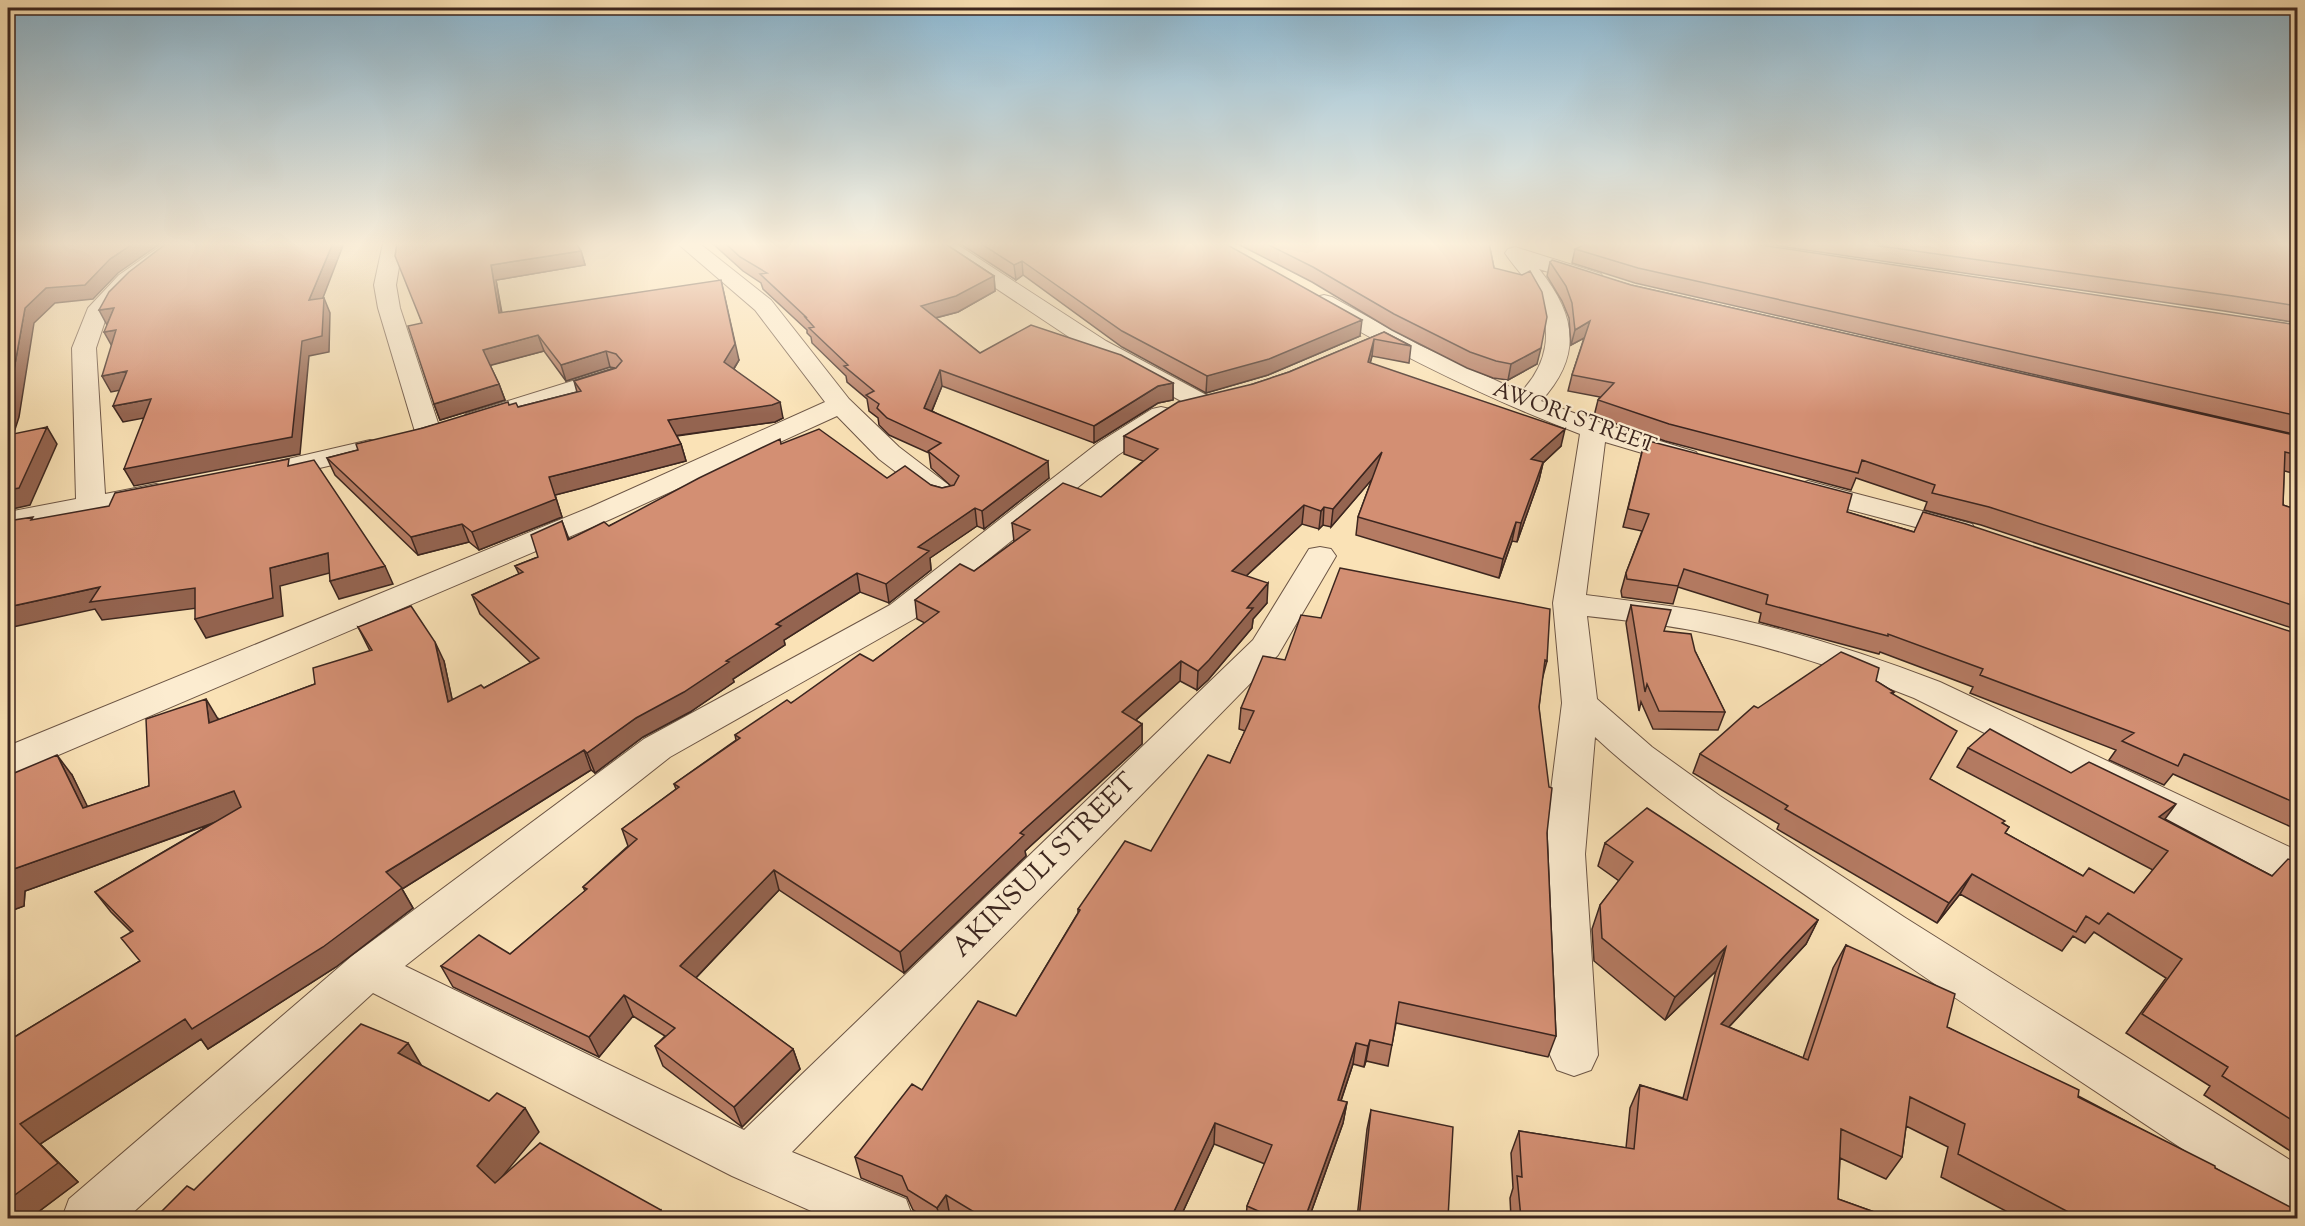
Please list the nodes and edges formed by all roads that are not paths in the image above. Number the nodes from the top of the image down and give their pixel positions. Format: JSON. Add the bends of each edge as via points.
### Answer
{"nodes":[{"id":1,"x":108,"y":300,"type":"edge"},
{"id":2,"x":388,"y":300,"type":"edge"},
{"id":3,"x":757,"y":300,"type":"edge"},
{"id":4,"x":1028,"y":300,"type":"edge"},
{"id":5,"x":1318,"y":300,"type":"edge"},
{"id":6,"x":1550,"y":300,"type":"edge"},
{"id":7,"x":611,"y":377,"type":"edge"},
{"id":8,"x":1525,"y":403,"type":"junction"},
{"id":9,"x":840,"y":405,"type":"junction"},
{"id":10,"x":1594,"y":429,"type":"junction"},
{"id":11,"x":410,"y":439,"type":"junction"},
{"id":12,"x":1711,"y":464,"type":"edge"},
{"id":13,"x":243,"y":477,"type":"edge"},
{"id":14,"x":1778,"y":482,"type":"edge"},
{"id":15,"x":185,"y":488,"type":"edge"},
{"id":16,"x":944,"y":495,"type":"edge"},
{"id":17,"x":91,"y":505,"type":"junction"},
{"id":18,"x":8,"y":521,"type":"edge"},
{"id":19,"x":1981,"y":536,"type":"edge"},
{"id":20,"x":1320,"y":556,"type":"dead end"},
{"id":21,"x":1569,"y":603,"type":"junction"},
{"id":22,"x":1580,"y":704,"type":"junction"},
{"id":23,"x":8,"y":761,"type":"edge"},
{"id":24,"x":2298,"y":870,"type":"edge"},
{"id":25,"x":368,"y":969,"type":"junction"},
{"id":26,"x":1574,"y":1055,"type":"dead end"},
{"id":27,"x":750,"y":1159,"type":"junction"},
{"id":28,"x":2298,"y":1195,"type":"edge"},
{"id":29,"x":88,"y":1218,"type":"edge"},
{"id":30,"x":887,"y":1218,"type":"edge"}],
"edges":[{"from":1,"to":17,"type":"street","via":[[96,313],[84,348]]},
{"from":2,"to":11,"type":"street"},
{"from":3,"to":9,"type":"street"},
{"from":4,"to":25,"type":"street","via":[[1098,346],[1212,400],[1168,411],[1108,449],[902,612],[657,748]]},
{"from":5,"to":8,"type":"street","name":"AWORI STREET","via":[[1373,342]]},
{"from":6,"to":8,"type":"street","via":[[1557,321],[1559,350],[1548,376]]},
{"from":7,"to":11,"type":"street"},
{"from":8,"to":10,"type":"street","name":"AWORI STREET"},
{"from":9,"to":16,"type":"street","via":[[889,453]]},
{"from":9,"to":23,"type":"street","via":[[590,518]]},
{"from":10,"to":12,"type":"street","name":"AWORI STREET"},
{"from":10,"to":21,"type":"street"},
{"from":11,"to":13,"type":"street"},
{"from":14,"to":19,"type":"street"},
{"from":15,"to":17,"type":"street"},
{"from":17,"to":18,"type":"street"},
{"from":20,"to":27,"type":"street","name":"AKINSULI STREET","via":[[1266,647]]},
{"from":21,"to":22,"type":"street"},
{"from":21,"to":24,"type":"street","via":[[1709,623],[1874,668]]},
{"from":22,"to":26,"type":"street","via":[[1564,854]]},
{"from":22,"to":28,"type":"street","via":[[1706,806],[1889,930]]},
{"from":25,"to":27,"type":"street"},
{"from":25,"to":29,"type":"street"},
{"from":27,"to":30,"type":"street"}]}
